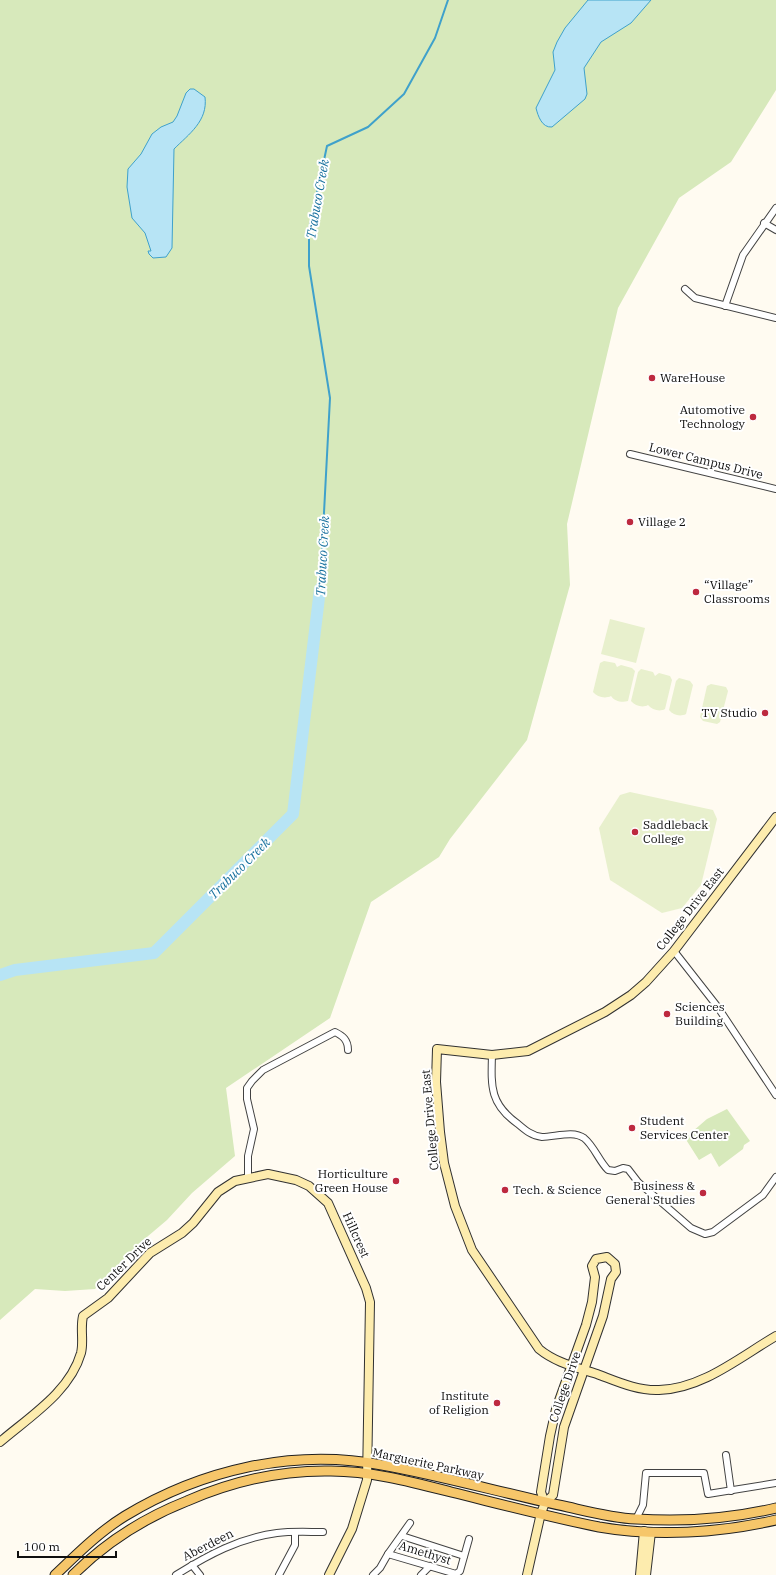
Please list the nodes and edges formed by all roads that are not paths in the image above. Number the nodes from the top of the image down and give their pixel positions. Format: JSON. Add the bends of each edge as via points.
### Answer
{"nodes":[{"id":1,"x":776,"y":208,"type":"edge"},
{"id":2,"x":764,"y":223,"type":"junction"},
{"id":3,"x":776,"y":230,"type":"edge"},
{"id":4,"x":685,"y":289,"type":"dead end"},
{"id":5,"x":725,"y":306,"type":"junction"},
{"id":6,"x":776,"y":318,"type":"edge"},
{"id":7,"x":630,"y":454,"type":"dead end"},
{"id":8,"x":776,"y":489,"type":"edge"},
{"id":9,"x":776,"y":817,"type":"edge"},
{"id":10,"x":674,"y":951,"type":"junction"},
{"id":11,"x":348,"y":1050,"type":"dead end"},
{"id":12,"x":492,"y":1055,"type":"junction"},
{"id":13,"x":776,"y":1095,"type":"edge"},
{"id":14,"x":248,"y":1177,"type":"junction"},
{"id":15,"x":776,"y":1178,"type":"edge"},
{"id":16,"x":595,"y":1277,"type":"junction"},
{"id":17,"x":611,"y":1279,"type":"junction"},
{"id":18,"x":776,"y":1336,"type":"edge"},
{"id":19,"x":572,"y":1366,"type":"junction"},
{"id":20,"x":584,"y":1370,"type":"junction"},
{"id":21,"x":0,"y":1442,"type":"edge"},
{"id":22,"x":726,"y":1455,"type":"dead end"},
{"id":23,"x":369,"y":1463,"type":"junction"},
{"id":24,"x":368,"y":1474,"type":"junction"},
{"id":25,"x":776,"y":1483,"type":"edge"},
{"id":26,"x":731,"y":1491,"type":"junction"},
{"id":27,"x":545,"y":1503,"type":"junction"},
{"id":28,"x":776,"y":1508,"type":"edge"},
{"id":29,"x":541,"y":1514,"type":"junction"},
{"id":30,"x":636,"y":1519,"type":"junction"},
{"id":31,"x":708,"y":1520,"type":"junction"},
{"id":32,"x":776,"y":1520,"type":"edge"},
{"id":33,"x":410,"y":1523,"type":"dead end"},
{"id":34,"x":647,"y":1531,"type":"junction"},
{"id":35,"x":295,"y":1532,"type":"junction"},
{"id":36,"x":323,"y":1532,"type":"dead end"},
{"id":37,"x":402,"y":1536,"type":"junction"},
{"id":38,"x":469,"y":1539,"type":"dead end"},
{"id":39,"x":388,"y":1554,"type":"junction"},
{"id":40,"x":464,"y":1556,"type":"junction"},
{"id":41,"x":192,"y":1565,"type":"junction"},
{"id":42,"x":430,"y":1566,"type":"junction"},
{"id":43,"x":456,"y":1574,"type":"edge"},
{"id":44,"x":55,"y":1575,"type":"edge"},
{"id":45,"x":72,"y":1575,"type":"edge"},
{"id":46,"x":176,"y":1575,"type":"edge"},
{"id":47,"x":200,"y":1575,"type":"edge"},
{"id":48,"x":279,"y":1575,"type":"edge"},
{"id":49,"x":329,"y":1575,"type":"edge"},
{"id":50,"x":373,"y":1575,"type":"edge"},
{"id":51,"x":420,"y":1575,"type":"edge"},
{"id":52,"x":527,"y":1575,"type":"edge"},
{"id":53,"x":640,"y":1575,"type":"edge"},
{"id":54,"x":646,"y":1575,"type":"edge"}],
"edges":[{"from":1,"to":2,"type":"street"},
{"from":2,"to":3,"type":"street"},
{"from":2,"to":5,"type":"street","via":[[743,255]]},
{"from":4,"to":5,"type":"street","via":[[695,298]]},
{"from":5,"to":6,"type":"street"},
{"from":7,"to":8,"type":"street","name":"Lower Campus Drive"},
{"from":9,"to":10,"type":"street","name":"College Drive East"},
{"from":10,"to":12,"type":"street","name":"College Drive East","via":[[646,982],[605,1012],[528,1051]]},
{"from":10,"to":13,"type":"street","via":[[717,1006]]},
{"from":11,"to":14,"type":"street","via":[[343,1036],[335,1032],[263,1070],[252,1081],[247,1088],[254,1129],[248,1156]]},
{"from":12,"to":15,"type":"street","via":[[491,1082],[494,1096],[509,1118],[536,1136],[567,1134],[584,1138],[608,1170],[628,1169],[652,1195],[691,1228],[701,1233],[713,1232],[762,1195]]},
{"from":12,"to":19,"type":"street","name":"College Drive East","via":[[437,1049],[436,1082],[440,1132],[450,1192],[472,1250],[539,1349],[550,1357]]},
{"from":14,"to":21,"type":"street","name":"Center Drive","via":[[235,1181],[218,1192],[193,1223],[150,1253],[108,1298],[83,1316],[81,1352],[67,1382]]},
{"from":14,"to":23,"type":"street","name":"Hillcrest","via":[[268,1174],[283,1176],[296,1180],[319,1194],[334,1214],[366,1288],[370,1302]]},
{"from":16,"to":17,"type":"street","via":[[604,1281]]},
{"from":16,"to":17,"type":"street","name":"College Drive","via":[[592,1270],[594,1262],[607,1257],[613,1261],[616,1268]]},
{"from":16,"to":19,"type":"street","name":"College Drive","via":[[586,1325]]},
{"from":17,"to":20,"type":"street","name":"College Drive","via":[[603,1316]]},
{"from":18,"to":20,"type":"street","via":[[698,1381],[676,1388],[642,1388]]},
{"from":19,"to":20,"type":"street"},
{"from":19,"to":27,"type":"street","name":"College Drive","via":[[556,1409],[550,1436],[541,1492]]},
{"from":20,"to":27,"type":"street","name":"College Drive","via":[[564,1427],[553,1495]]},
{"from":22,"to":26,"type":"street"},
{"from":23,"to":24,"type":"street","name":"Hillcrest"},
{"from":23,"to":27,"type":"main road","name":"Marguerite Parkway"},
{"from":23,"to":44,"type":"main road","name":"Marguerite Parkway","via":[[328,1460],[277,1462],[247,1466],[207,1478],[161,1496],[124,1517],[81,1550]]},
{"from":24,"to":29,"type":"main road","name":"Marguerite Parkway"},
{"from":24,"to":45,"type":"main road","name":"Marguerite Parkway","via":[[332,1471],[272,1474],[211,1491],[167,1509],[132,1528],[90,1558]]},
{"from":24,"to":49,"type":"street","name":"Hillcrest","via":[[352,1529]]},
{"from":25,"to":26,"type":"street"},
{"from":26,"to":30,"type":"street","via":[[708,1494],[704,1473],[646,1473],[643,1505]]},
{"from":27,"to":29,"type":"street","name":"College Drive"},
{"from":27,"to":30,"type":"main road","name":"Marguerite Parkway"},
{"from":28,"to":31,"type":"main road","name":"Marguerite Parkway"},
{"from":29,"to":34,"type":"main road","name":"Marguerite Parkway","via":[[601,1527]]},
{"from":29,"to":52,"type":"street","name":"College Drive"},
{"from":30,"to":31,"type":"main road","name":"Marguerite Parkway"},
{"from":31,"to":34,"type":"main road","via":[[699,1525],[652,1526]]},
{"from":32,"to":34,"type":"main road","name":"Marguerite Parkway","via":[[725,1529]]},
{"from":33,"to":37,"type":"street"},
{"from":34,"to":53,"type":"street"},
{"from":34,"to":54,"type":"street"},
{"from":35,"to":36,"type":"street","name":"Aberdeen"},
{"from":35,"to":41,"type":"street","name":"Aberdeen","via":[[246,1539],[211,1553]]},
{"from":35,"to":48,"type":"street","via":[[295,1545]]},
{"from":37,"to":39,"type":"street"},
{"from":37,"to":40,"type":"street"},
{"from":38,"to":40,"type":"street"},
{"from":39,"to":42,"type":"street","name":"Amethyst"},
{"from":39,"to":50,"type":"street"},
{"from":40,"to":43,"type":"street","via":[[460,1571]]},
{"from":41,"to":46,"type":"street","name":"Aberdeen"},
{"from":41,"to":47,"type":"street"},
{"from":42,"to":43,"type":"street","name":"Amethyst"},
{"from":42,"to":51,"type":"street"}]}
